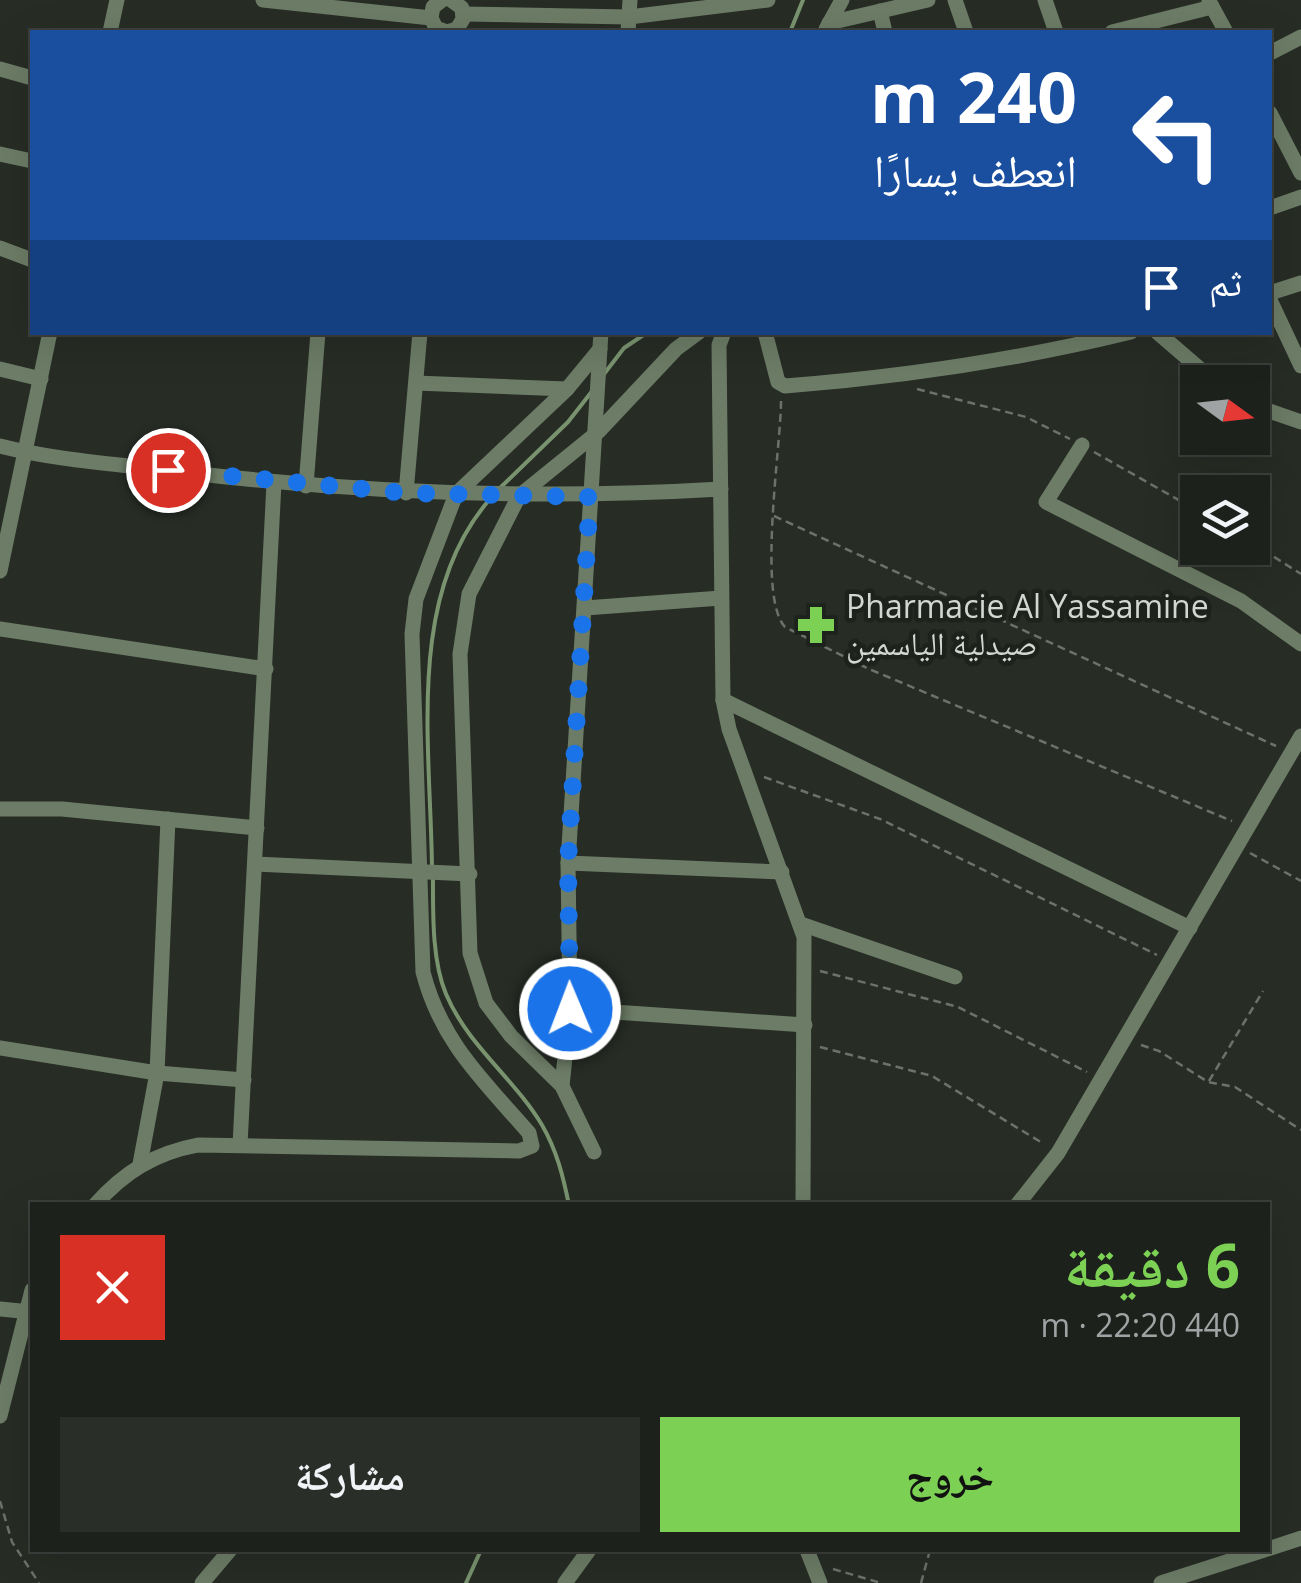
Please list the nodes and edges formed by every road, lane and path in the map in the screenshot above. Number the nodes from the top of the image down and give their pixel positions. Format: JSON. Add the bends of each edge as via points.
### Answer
{"nodes":[{"id":1,"x":116,"y":0,"type":"edge"},
{"id":2,"x":263,"y":0,"type":"edge"},
{"id":3,"x":442,"y":0,"type":"edge"},
{"id":4,"x":451,"y":0,"type":"edge"},
{"id":5,"x":768,"y":0,"type":"edge"},
{"id":6,"x":842,"y":0,"type":"edge"},
{"id":7,"x":928,"y":0,"type":"edge"},
{"id":8,"x":955,"y":0,"type":"edge"},
{"id":9,"x":1046,"y":0,"type":"edge"},
{"id":10,"x":1211,"y":4,"type":"edge"},
{"id":11,"x":880,"y":11,"type":"junction"},
{"id":12,"x":464,"y":14,"type":"junction"},
{"id":13,"x":629,"y":16,"type":"edge"},
{"id":14,"x":431,"y":18,"type":"junction"},
{"id":15,"x":827,"y":28,"type":"edge"},
{"id":16,"x":110,"y":30,"type":"edge"},
{"id":17,"x":441,"y":30,"type":"edge"},
{"id":18,"x":453,"y":30,"type":"edge"},
{"id":19,"x":885,"y":30,"type":"edge"},
{"id":20,"x":965,"y":30,"type":"edge"},
{"id":21,"x":1055,"y":30,"type":"edge"},
{"id":22,"x":1119,"y":30,"type":"edge"},
{"id":23,"x":1225,"y":30,"type":"edge"},
{"id":24,"x":1301,"y":37,"type":"edge"},
{"id":25,"x":1272,"y":52,"type":"edge"},
{"id":26,"x":0,"y":69,"type":"edge"},
{"id":27,"x":30,"y":77,"type":"edge"},
{"id":28,"x":1275,"y":134,"type":"edge"},
{"id":29,"x":0,"y":154,"type":"edge"},
{"id":30,"x":30,"y":162,"type":"edge"},
{"id":31,"x":1301,"y":174,"type":"edge"},
{"id":32,"x":1301,"y":197,"type":"edge"},
{"id":33,"x":1272,"y":207,"type":"edge"},
{"id":34,"x":0,"y":248,"type":"edge"},
{"id":35,"x":30,"y":259,"type":"edge"},
{"id":36,"x":1301,"y":283,"type":"edge"},
{"id":37,"x":1272,"y":296,"type":"edge"},
{"id":38,"x":1272,"y":301,"type":"edge"},
{"id":39,"x":49,"y":335,"type":"edge"},
{"id":40,"x":318,"y":335,"type":"edge"},
{"id":41,"x":420,"y":335,"type":"edge"},
{"id":42,"x":695,"y":335,"type":"edge"},
{"id":43,"x":723,"y":335,"type":"edge"},
{"id":44,"x":766,"y":335,"type":"edge"},
{"id":45,"x":1051,"y":335,"type":"edge"},
{"id":46,"x":1118,"y":335,"type":"edge"},
{"id":47,"x":1160,"y":335,"type":"edge"},
{"id":48,"x":600,"y":341,"type":"edge"},
{"id":49,"x":1055,"y":351,"type":"junction"},
{"id":50,"x":1195,"y":365,"type":"edge"},
{"id":51,"x":1301,"y":366,"type":"edge"},
{"id":52,"x":0,"y":370,"type":"edge"},
{"id":53,"x":40,"y":379,"type":"junction"},
{"id":54,"x":416,"y":383,"type":"junction"},
{"id":55,"x":780,"y":385,"type":"junction"},
{"id":56,"x":912,"y":388,"type":"dead end"},
{"id":57,"x":567,"y":389,"type":"junction"},
{"id":58,"x":1270,"y":411,"type":"edge"},
{"id":59,"x":1301,"y":422,"type":"edge"},
{"id":60,"x":598,"y":432,"type":"junction"},
{"id":61,"x":0,"y":446,"type":"edge"},
{"id":62,"x":1082,"y":446,"type":"junction"},
{"id":63,"x":26,"y":453,"type":"junction"},
{"id":64,"x":274,"y":483,"type":"junction"},
{"id":65,"x":306,"y":486,"type":"junction"},
{"id":66,"x":721,"y":489,"type":"junction"},
{"id":67,"x":406,"y":493,"type":"junction"},
{"id":68,"x":462,"y":494,"type":"junction"},
{"id":69,"x":513,"y":496,"type":"junction"},
{"id":70,"x":590,"y":497,"type":"junction"},
{"id":71,"x":1180,"y":501,"type":"edge"},
{"id":72,"x":773,"y":515,"type":"junction"},
{"id":73,"x":1270,"y":554,"type":"edge"},
{"id":74,"x":0,"y":571,"type":"edge"},
{"id":75,"x":1301,"y":574,"type":"edge"},
{"id":76,"x":721,"y":598,"type":"junction"},
{"id":77,"x":585,"y":608,"type":"junction"},
{"id":78,"x":0,"y":629,"type":"edge"},
{"id":79,"x":1301,"y":644,"type":"edge"},
{"id":80,"x":266,"y":669,"type":"junction"},
{"id":81,"x":723,"y":700,"type":"junction"},
{"id":82,"x":1301,"y":736,"type":"edge"},
{"id":83,"x":1290,"y":754,"type":"junction"},
{"id":84,"x":744,"y":770,"type":"junction"},
{"id":85,"x":0,"y":808,"type":"edge"},
{"id":86,"x":168,"y":819,"type":"junction"},
{"id":87,"x":256,"y":828,"type":"junction"},
{"id":88,"x":1247,"y":828,"type":"junction"},
{"id":89,"x":1236,"y":846,"type":"junction"},
{"id":90,"x":568,"y":863,"type":"junction"},
{"id":91,"x":255,"y":864,"type":"junction"},
{"id":92,"x":421,"y":872,"type":"junction"},
{"id":93,"x":782,"y":872,"type":"junction"},
{"id":94,"x":470,"y":874,"type":"junction"},
{"id":95,"x":1301,"y":881,"type":"edge"},
{"id":96,"x":801,"y":924,"type":"junction"},
{"id":97,"x":1190,"y":928,"type":"junction"},
{"id":98,"x":1171,"y":962,"type":"junction"},
{"id":99,"x":804,"y":968,"type":"junction"},
{"id":100,"x":955,"y":977,"type":"dead end"},
{"id":101,"x":1263,"y":991,"type":"dead end"},
{"id":102,"x":570,"y":1009,"type":"junction"},
{"id":103,"x":806,"y":1026,"type":"junction"},
{"id":104,"x":1125,"y":1040,"type":"junction"},
{"id":105,"x":805,"y":1044,"type":"junction"},
{"id":106,"x":0,"y":1048,"type":"edge"},
{"id":107,"x":157,"y":1074,"type":"junction"},
{"id":108,"x":244,"y":1080,"type":"junction"},
{"id":109,"x":1101,"y":1080,"type":"junction"},
{"id":110,"x":1208,"y":1082,"type":"junction"},
{"id":111,"x":562,"y":1086,"type":"junction"},
{"id":112,"x":1301,"y":1130,"type":"edge"},
{"id":113,"x":240,"y":1145,"type":"junction"},
{"id":114,"x":594,"y":1152,"type":"dead end"},
{"id":115,"x":1058,"y":1152,"type":"junction"},
{"id":116,"x":140,"y":1164,"type":"junction"},
{"id":117,"x":98,"y":1202,"type":"edge"},
{"id":118,"x":803,"y":1202,"type":"edge"},
{"id":119,"x":1018,"y":1202,"type":"edge"},
{"id":120,"x":0,"y":1309,"type":"edge"},
{"id":121,"x":28,"y":1312,"type":"edge"},
{"id":122,"x":0,"y":1416,"type":"edge"},
{"id":123,"x":0,"y":1501,"type":"edge"},
{"id":124,"x":1301,"y":1538,"type":"edge"},
{"id":125,"x":1270,"y":1549,"type":"edge"},
{"id":126,"x":228,"y":1552,"type":"edge"},
{"id":127,"x":587,"y":1552,"type":"edge"},
{"id":128,"x":930,"y":1552,"type":"edge"},
{"id":129,"x":1260,"y":1552,"type":"edge"},
{"id":130,"x":809,"y":1557,"type":"edge"},
{"id":131,"x":39,"y":1583,"type":"edge"},
{"id":132,"x":202,"y":1583,"type":"edge"},
{"id":133,"x":566,"y":1583,"type":"edge"},
{"id":134,"x":820,"y":1583,"type":"edge"},
{"id":135,"x":881,"y":1583,"type":"edge"},
{"id":136,"x":922,"y":1583,"type":"edge"},
{"id":137,"x":1161,"y":1583,"type":"edge"}],
"edges":[{"from":1,"to":16,"type":"street"},
{"from":2,"to":14,"type":"street"},
{"from":3,"to":14,"type":"street"},
{"from":4,"to":12,"type":"street"},
{"from":5,"to":13,"type":"street"},
{"from":6,"to":15,"type":"street"},
{"from":7,"to":11,"type":"street"},
{"from":8,"to":20,"type":"street"},
{"from":9,"to":21,"type":"street"},
{"from":10,"to":22,"type":"street"},
{"from":10,"to":23,"type":"street"},
{"from":11,"to":15,"type":"street"},
{"from":11,"to":19,"type":"street"},
{"from":12,"to":13,"type":"street"},
{"from":12,"to":18,"type":"street"},
{"from":14,"to":17,"type":"street"},
{"from":24,"to":25,"type":"street"},
{"from":26,"to":27,"type":"street"},
{"from":28,"to":31,"type":"street"},
{"from":29,"to":30,"type":"street"},
{"from":32,"to":33,"type":"street"},
{"from":34,"to":35,"type":"street"},
{"from":36,"to":37,"type":"street"},
{"from":38,"to":51,"type":"street"},
{"from":39,"to":53,"type":"street"},
{"from":40,"to":65,"type":"street"},
{"from":41,"to":54,"type":"street"},
{"from":42,"to":60,"type":"street"},
{"from":43,"to":66,"type":"street"},
{"from":44,"to":55,"type":"street"},
{"from":45,"to":49,"type":"street"},
{"from":46,"to":49,"type":"street"},
{"from":47,"to":50,"type":"street"},
{"from":48,"to":57,"type":"street"},
{"from":48,"to":60,"type":"street"},
{"from":49,"to":55,"type":"street","via":[[878,379]]},
{"from":52,"to":53,"type":"street"},
{"from":53,"to":63,"type":"street"},
{"from":54,"to":57,"type":"street"},
{"from":54,"to":67,"type":"street"},
{"from":55,"to":72,"type":"path"},
{"from":56,"to":62,"type":"path","via":[[1026,417]]},
{"from":57,"to":68,"type":"street"},
{"from":58,"to":59,"type":"street"},
{"from":60,"to":69,"type":"street"},
{"from":60,"to":70,"type":"street"},
{"from":61,"to":63,"type":"street"},
{"from":62,"to":71,"type":"path"},
{"from":62,"to":79,"type":"street","via":[[1046,502],[1241,601]]},
{"from":63,"to":64,"type":"street"},
{"from":63,"to":74,"type":"street"},
{"from":64,"to":65,"type":"street"},
{"from":64,"to":80,"type":"street"},
{"from":65,"to":67,"type":"street"},
{"from":66,"to":70,"type":"street"},
{"from":66,"to":76,"type":"street"},
{"from":67,"to":68,"type":"street"},
{"from":68,"to":69,"type":"street"},
{"from":68,"to":92,"type":"street","via":[[416,599],[412,634]]},
{"from":69,"to":70,"type":"street"},
{"from":69,"to":94,"type":"street","via":[[462,620]]},
{"from":70,"to":77,"type":"street"},
{"from":72,"to":83,"type":"path"},
{"from":72,"to":88,"type":"path","via":[[777,615],[785,627]]},
{"from":73,"to":75,"type":"path"},
{"from":76,"to":77,"type":"street"},
{"from":76,"to":81,"type":"street"},
{"from":77,"to":90,"type":"street"},
{"from":78,"to":80,"type":"street"},
{"from":80,"to":87,"type":"street"},
{"from":81,"to":84,"type":"street"},
{"from":81,"to":97,"type":"street"},
{"from":82,"to":83,"type":"street"},
{"from":83,"to":88,"type":"street"},
{"from":84,"to":93,"type":"street"},
{"from":84,"to":98,"type":"path","via":[[880,820]]},
{"from":85,"to":86,"type":"street"},
{"from":86,"to":87,"type":"street"},
{"from":86,"to":107,"type":"street"},
{"from":87,"to":91,"type":"street"},
{"from":88,"to":89,"type":"street"},
{"from":89,"to":95,"type":"path"},
{"from":89,"to":97,"type":"street"},
{"from":90,"to":93,"type":"street"},
{"from":90,"to":102,"type":"street"},
{"from":91,"to":92,"type":"street"},
{"from":91,"to":108,"type":"street"},
{"from":92,"to":94,"type":"street"},
{"from":92,"to":113,"type":"street","via":[[423,972],[433,1011],[532,1146],[520,1151]]},
{"from":93,"to":96,"type":"street"},
{"from":94,"to":111,"type":"street","via":[[476,982],[498,1022]]},
{"from":96,"to":99,"type":"street"},
{"from":96,"to":100,"type":"street"},
{"from":97,"to":98,"type":"street"},
{"from":98,"to":104,"type":"street"},
{"from":99,"to":103,"type":"street"},
{"from":99,"to":109,"type":"path","via":[[958,1007]]},
{"from":101,"to":110,"type":"path"},
{"from":102,"to":103,"type":"street"},
{"from":102,"to":111,"type":"street"},
{"from":103,"to":105,"type":"street"},
{"from":104,"to":109,"type":"street"},
{"from":104,"to":110,"type":"path","via":[[1160,1051]]},
{"from":105,"to":115,"type":"path","via":[[932,1076]]},
{"from":105,"to":118,"type":"street"},
{"from":106,"to":107,"type":"street"},
{"from":107,"to":108,"type":"street"},
{"from":107,"to":116,"type":"street"},
{"from":108,"to":113,"type":"street"},
{"from":109,"to":115,"type":"street"},
{"from":110,"to":112,"type":"path","via":[[1235,1087]]},
{"from":111,"to":114,"type":"street"},
{"from":113,"to":116,"type":"street","via":[[171,1150]]},
{"from":115,"to":119,"type":"street"},
{"from":116,"to":117,"type":"street"},
{"from":120,"to":121,"type":"street"},
{"from":121,"to":122,"type":"street"},
{"from":123,"to":131,"type":"path","via":[[12,1542]]},
{"from":124,"to":125,"type":"street"},
{"from":126,"to":132,"type":"street"},
{"from":127,"to":133,"type":"street"},
{"from":128,"to":136,"type":"path"},
{"from":129,"to":137,"type":"street"},
{"from":130,"to":134,"type":"street"},
{"from":130,"to":135,"type":"path"}]}
